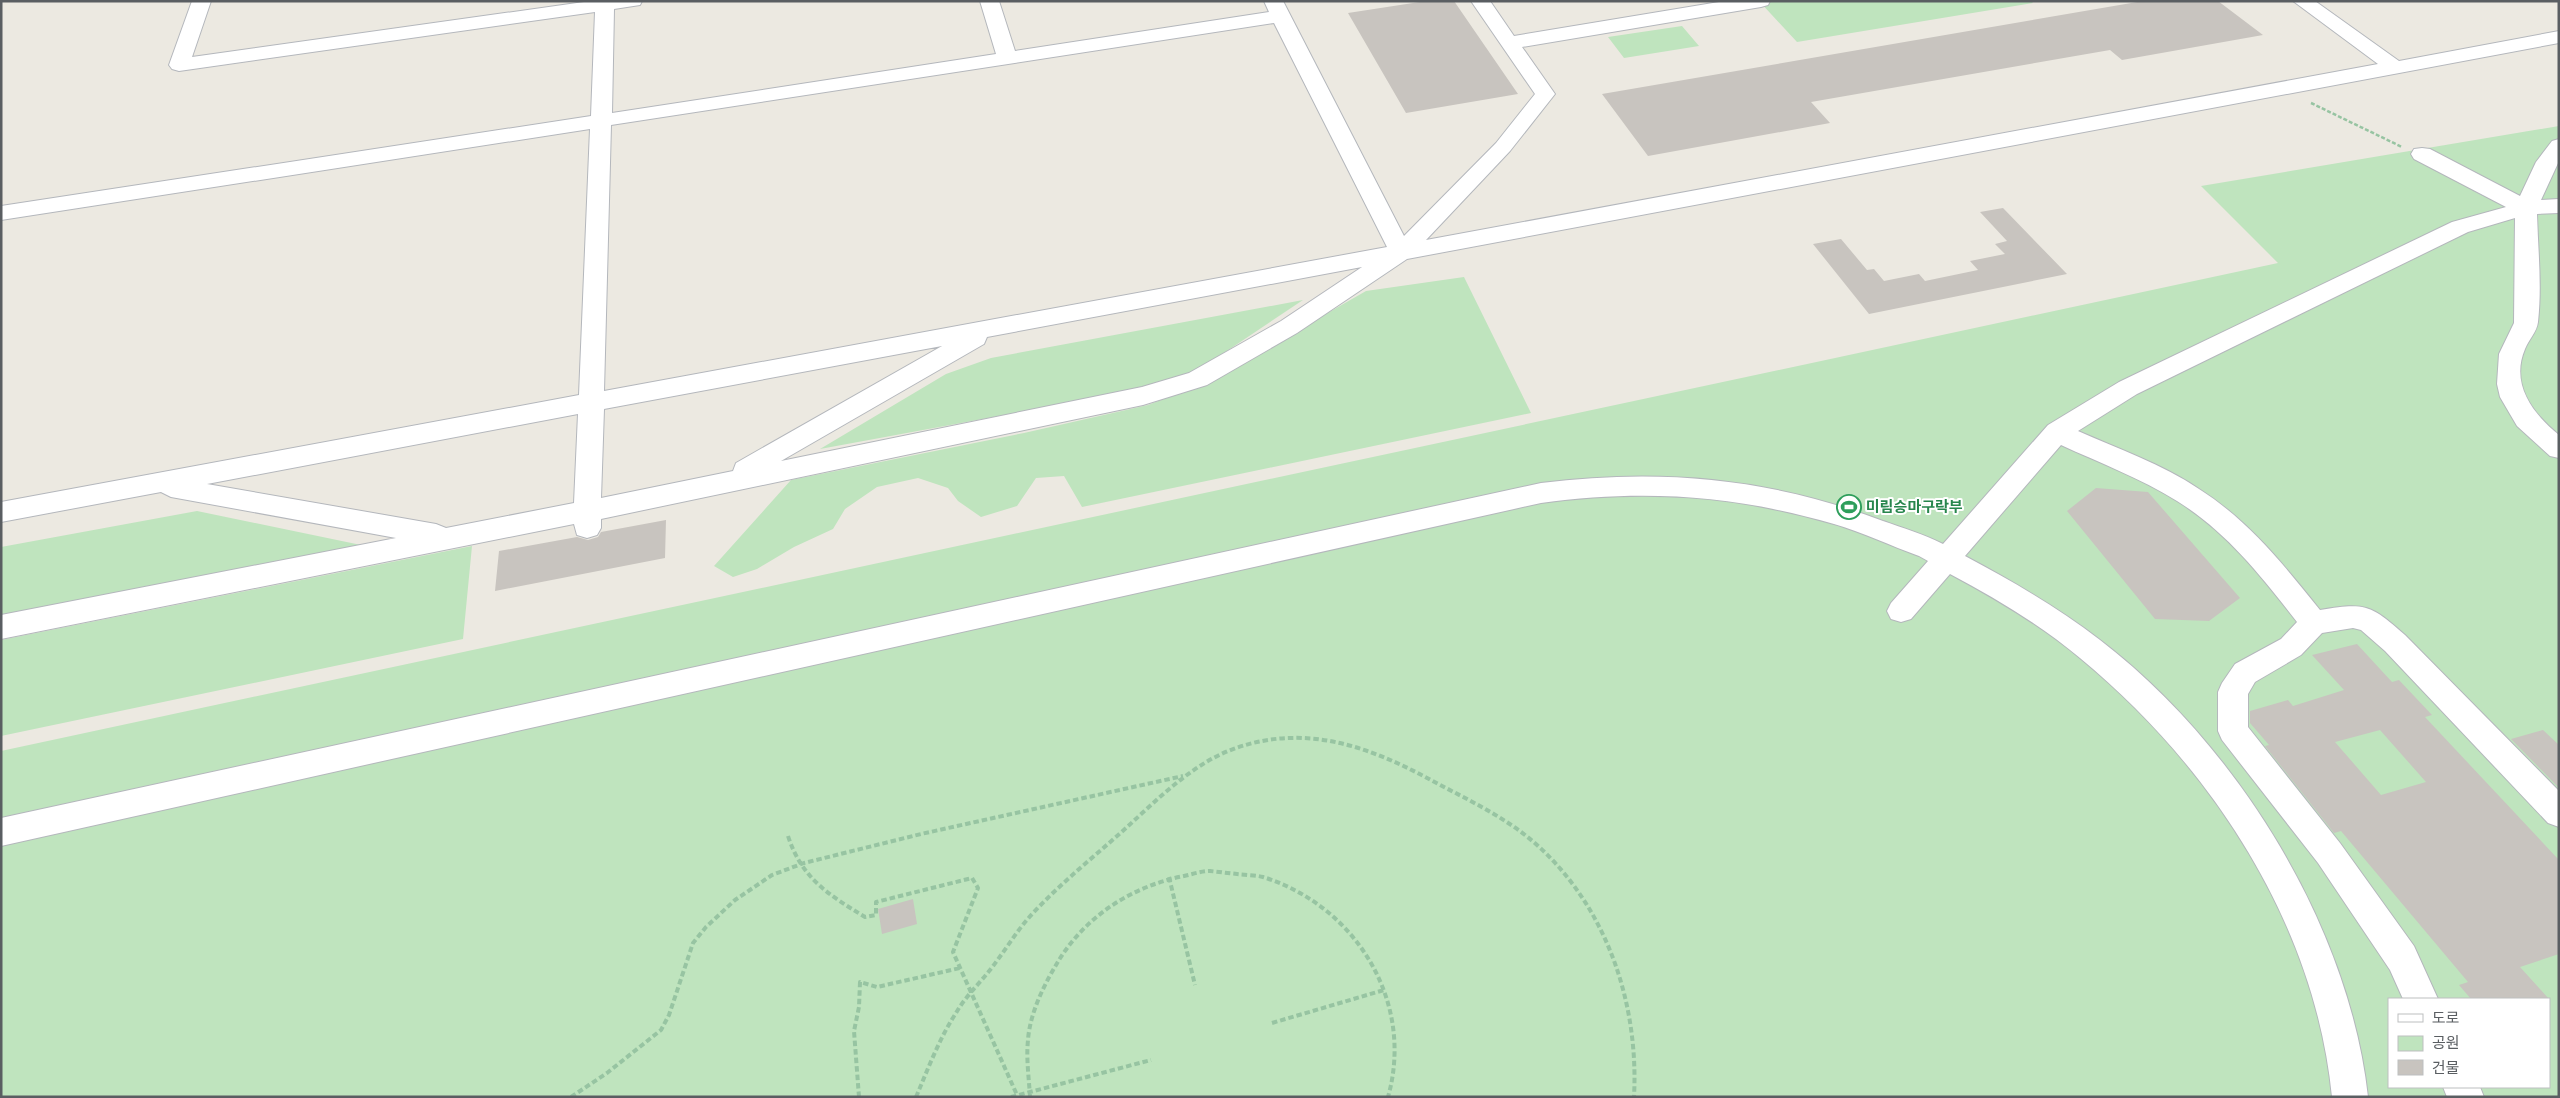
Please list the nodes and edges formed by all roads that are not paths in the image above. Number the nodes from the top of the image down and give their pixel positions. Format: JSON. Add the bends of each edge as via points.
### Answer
{"nodes":[{"id":1,"x":202,"y":1,"type":"edge"},
{"id":2,"x":633,"y":1,"type":"edge"},
{"id":3,"x":989,"y":1,"type":"edge"},
{"id":4,"x":1480,"y":1,"type":"edge"},
{"id":5,"x":1761,"y":1,"type":"edge"},
{"id":6,"x":2302,"y":1,"type":"edge"},
{"id":7,"x":605,"y":3,"type":"edge"},
{"id":8,"x":1277,"y":9,"type":"edge"},
{"id":9,"x":2559,"y":37,"type":"edge"},
{"id":10,"x":1508,"y":44,"type":"junction"},
{"id":11,"x":1008,"y":58,"type":"junction"},
{"id":12,"x":2394,"y":67,"type":"junction"},
{"id":13,"x":602,"y":122,"type":"junction"},
{"id":14,"x":2559,"y":145,"type":"edge"},
{"id":15,"x":2422,"y":154,"type":"road end"},
{"id":16,"x":2559,"y":206,"type":"edge"},
{"id":17,"x":2526,"y":208,"type":"junction"},
{"id":18,"x":1,"y":214,"type":"edge"},
{"id":19,"x":1401,"y":252,"type":"junction"},
{"id":20,"x":992,"y":328,"type":"junction"},
{"id":21,"x":592,"y":402,"type":"junction"},
{"id":22,"x":2058,"y":432,"type":"junction"},
{"id":23,"x":2559,"y":449,"type":"edge"},
{"id":24,"x":725,"y":482,"type":"junction"},
{"id":25,"x":154,"y":484,"type":"junction"},
{"id":26,"x":1,"y":512,"type":"edge"},
{"id":27,"x":588,"y":520,"type":"junction"},
{"id":28,"x":450,"y":538,"type":"junction"},
{"id":29,"x":1946,"y":557,"type":"junction"},
{"id":30,"x":1902,"y":611,"type":"dead end"},
{"id":31,"x":2314,"y":623,"type":"junction"},
{"id":32,"x":1,"y":627,"type":"edge"},
{"id":33,"x":2559,"y":813,"type":"edge"},
{"id":34,"x":1,"y":832,"type":"edge"},
{"id":35,"x":2421,"y":998,"type":"edge"},
{"id":36,"x":2350,"y":1097,"type":"edge"}],
"edges":[{"from":1,"to":7,"type":"street","via":[[179,65]]},
{"from":2,"to":7,"type":"street"},
{"from":3,"to":11,"type":"street"},
{"from":4,"to":10,"type":"street"},
{"from":5,"to":10,"type":"street"},
{"from":6,"to":12,"type":"street"},
{"from":7,"to":13,"type":"street"},
{"from":8,"to":11,"type":"street"},
{"from":8,"to":19,"type":"street"},
{"from":9,"to":12,"type":"street"},
{"from":10,"to":19,"type":"street","via":[[1545,94],[1503,147]]},
{"from":11,"to":13,"type":"street"},
{"from":12,"to":19,"type":"street"},
{"from":13,"to":18,"type":"street"},
{"from":13,"to":21,"type":"street"},
{"from":14,"to":17,"type":"street","via":[[2547,162]]},
{"from":15,"to":17,"type":"street"},
{"from":16,"to":17,"type":"street"},
{"from":17,"to":22,"type":"street","via":[[2460,227],[2128,388]]},
{"from":17,"to":23,"type":"street","via":[[2526,326],[2511,351],[2508,371],[2510,394],[2522,416]]},
{"from":19,"to":20,"type":"street"},
{"from":19,"to":24,"type":"street","via":[[1289,327],[1198,379],[1143,396]]},
{"from":20,"to":21,"type":"street"},
{"from":20,"to":24,"type":"street"},
{"from":21,"to":25,"type":"street"},
{"from":21,"to":27,"type":"street"},
{"from":22,"to":29,"type":"street"},
{"from":22,"to":31,"type":"street","via":[[2148,474],[2203,505],[2255,549]]},
{"from":24,"to":27,"type":"street"},
{"from":25,"to":26,"type":"street"},
{"from":25,"to":28,"type":"street"},
{"from":27,"to":28,"type":"street"},
{"from":28,"to":32,"type":"street"},
{"from":29,"to":30,"type":"street"},
{"from":29,"to":34,"type":"street","via":[[1834,513],[1748,493],[1663,484],[1622,484],[1549,492]]},
{"from":29,"to":36,"type":"street","via":[[2002,587],[2083,643],[2157,709],[2225,788],[2259,839],[2304,925],[2324,975],[2338,1027]]},
{"from":31,"to":33,"type":"street","via":[[2353,616],[2370,621]]},
{"from":31,"to":35,"type":"street","via":[[2291,648],[2245,673],[2232,692],[2233,731],[2329,853],[2402,958]]}]}
